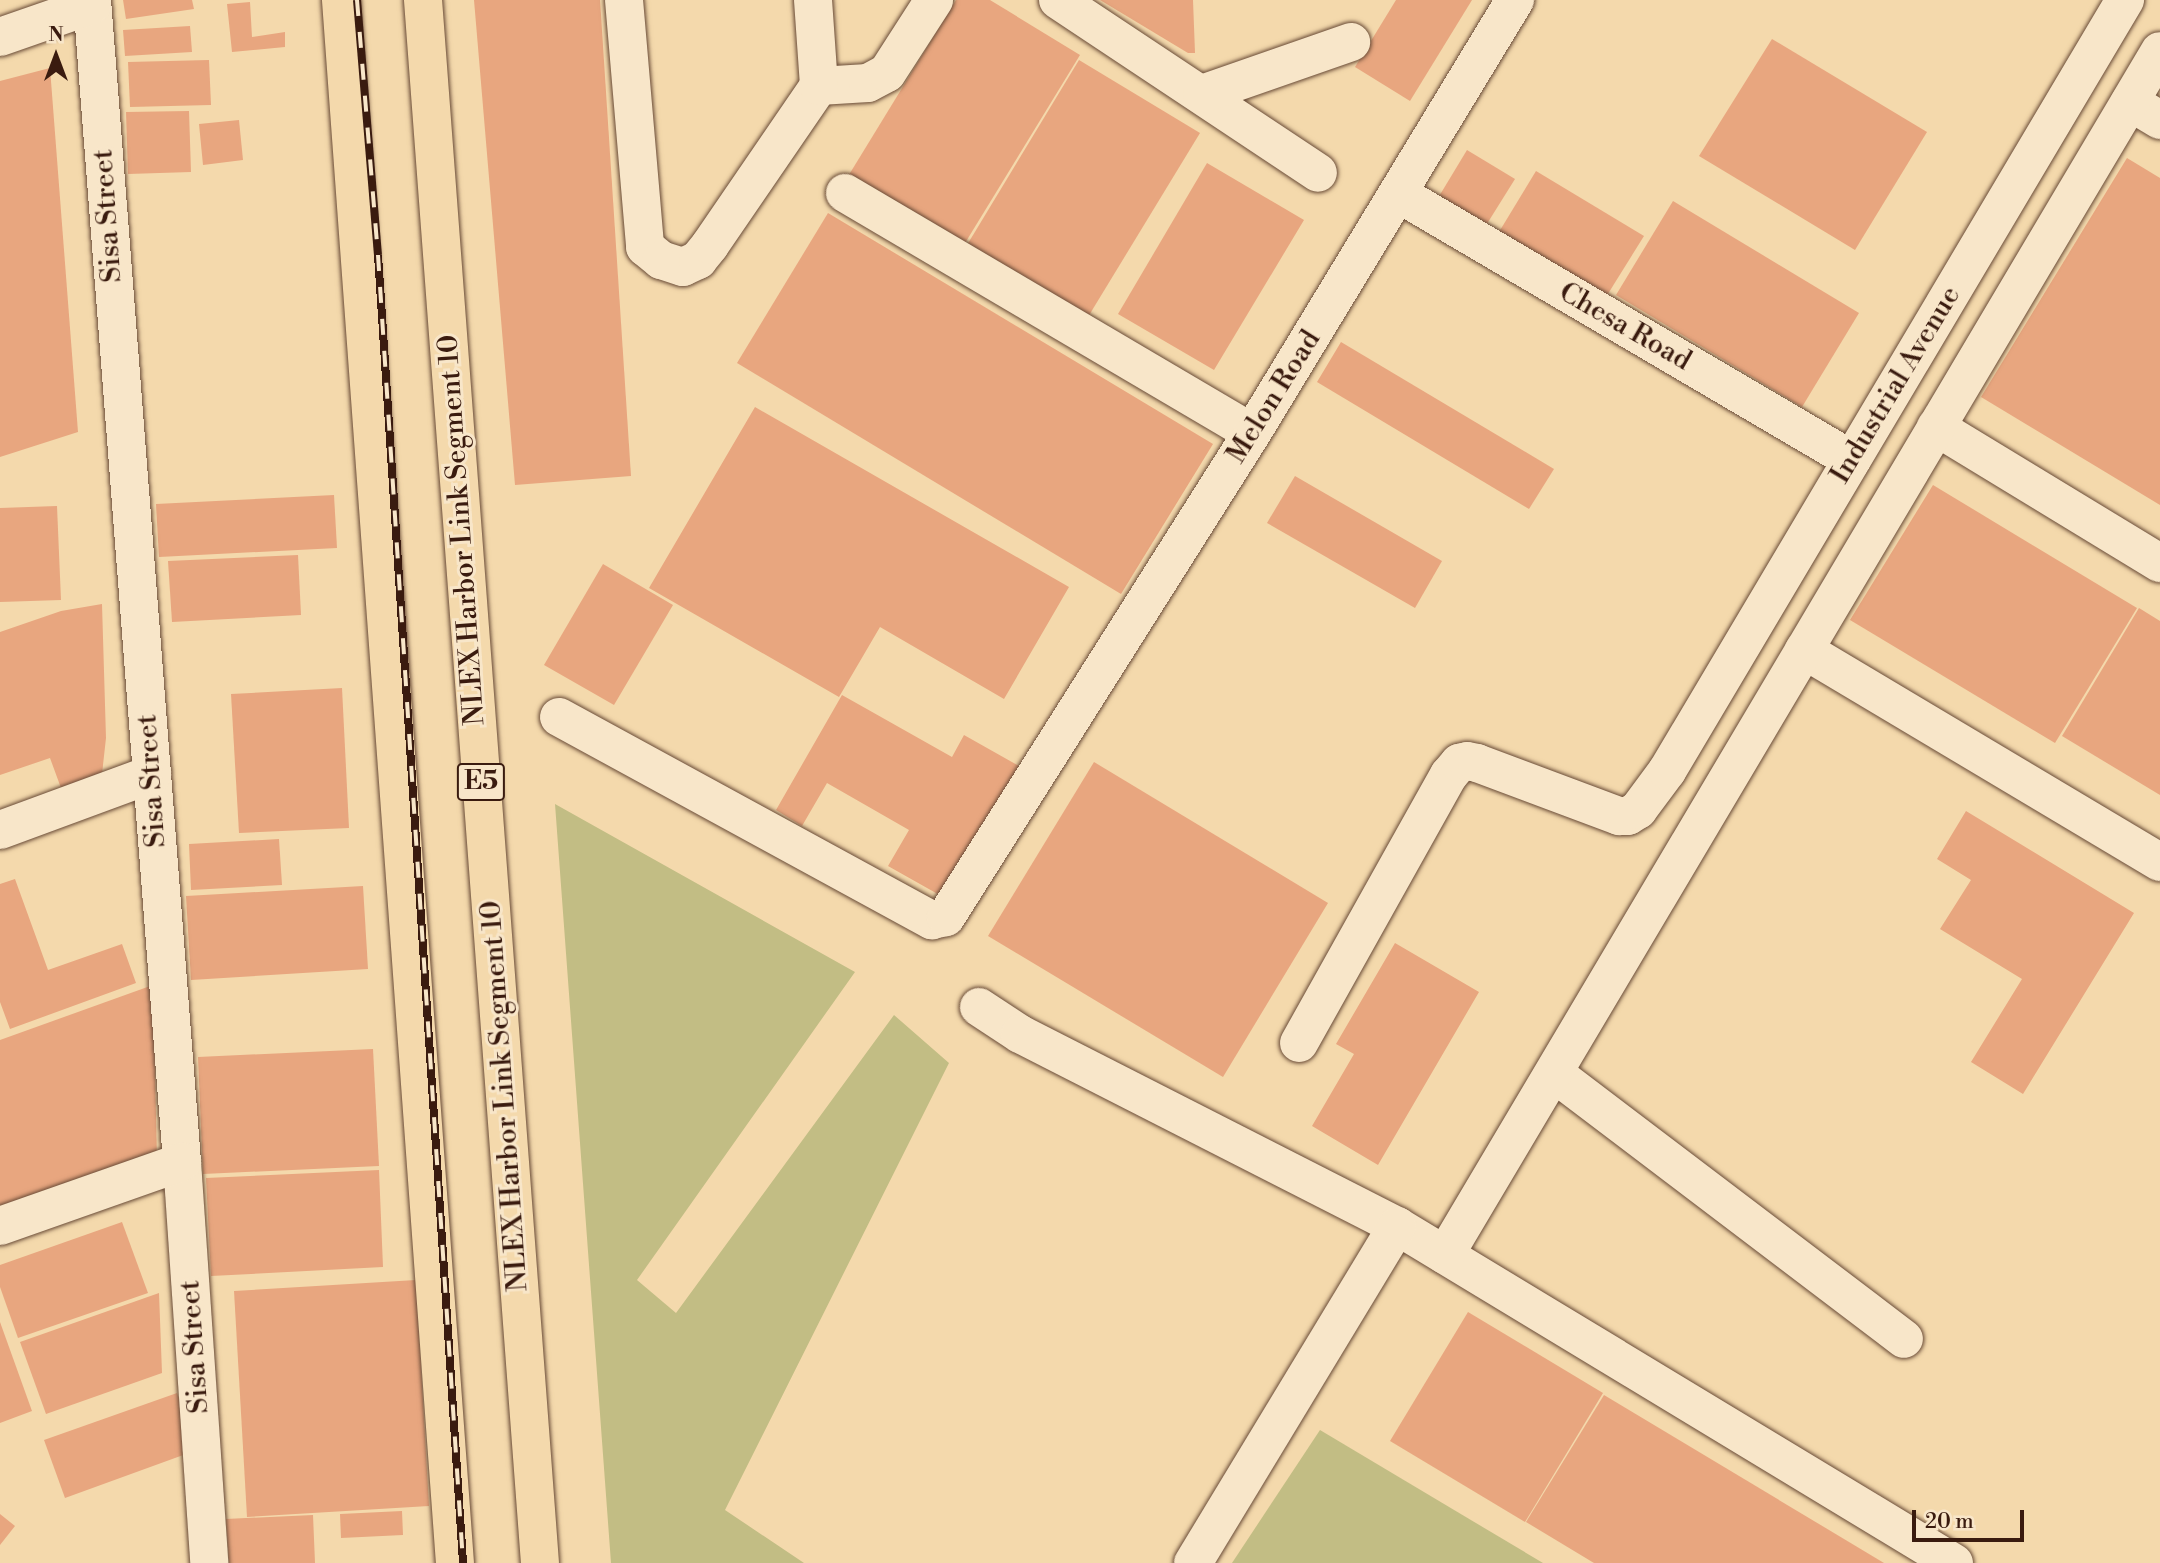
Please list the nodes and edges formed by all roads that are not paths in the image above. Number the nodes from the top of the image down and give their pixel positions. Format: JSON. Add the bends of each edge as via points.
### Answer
{"nodes":[{"id":1,"x":341,"y":0,"type":"edge"},
{"id":2,"x":423,"y":0,"type":"edge"},
{"id":3,"x":624,"y":0,"type":"edge"},
{"id":4,"x":813,"y":0,"type":"edge"},
{"id":5,"x":934,"y":0,"type":"edge"},
{"id":6,"x":1058,"y":0,"type":"edge"},
{"id":7,"x":1515,"y":0,"type":"edge"},
{"id":8,"x":2125,"y":0,"type":"edge"},
{"id":9,"x":92,"y":3,"type":"edge"},
{"id":10,"x":0,"y":37,"type":"edge"},
{"id":11,"x":1351,"y":42,"type":"dead end"},
{"id":12,"x":2160,"y":51,"type":"edge"},
{"id":13,"x":819,"y":86,"type":"junction"},
{"id":14,"x":1202,"y":94,"type":"junction"},
{"id":15,"x":2145,"y":111,"type":"edge"},
{"id":16,"x":1318,"y":173,"type":"dead end"},
{"id":17,"x":845,"y":193,"type":"dead end"},
{"id":18,"x":1399,"y":194,"type":"junction"},
{"id":19,"x":1936,"y":427,"type":"junction"},
{"id":20,"x":1252,"y":433,"type":"junction"},
{"id":21,"x":1852,"y":460,"type":"junction"},
{"id":22,"x":2160,"y":563,"type":"edge"},
{"id":23,"x":1804,"y":650,"type":"junction"},
{"id":24,"x":559,"y":717,"type":"dead end"},
{"id":25,"x":152,"y":774,"type":"junction"},
{"id":26,"x":0,"y":830,"type":"edge"},
{"id":27,"x":2160,"y":862,"type":"edge"},
{"id":28,"x":979,"y":1007,"type":"dead end"},
{"id":29,"x":1299,"y":1043,"type":"dead end"},
{"id":30,"x":1555,"y":1073,"type":"junction"},
{"id":31,"x":182,"y":1162,"type":"junction"},
{"id":32,"x":0,"y":1226,"type":"edge"},
{"id":33,"x":1397,"y":1226,"type":"junction"},
{"id":34,"x":1445,"y":1255,"type":"junction"},
{"id":35,"x":1904,"y":1339,"type":"dead end"},
{"id":36,"x":209,"y":1563,"type":"edge"},
{"id":37,"x":455,"y":1563,"type":"edge"},
{"id":38,"x":540,"y":1563,"type":"edge"},
{"id":39,"x":1192,"y":1563,"type":"edge"},
{"id":40,"x":1954,"y":1563,"type":"edge"}],
"edges":[{"from":1,"to":37,"type":"highway"},
{"from":2,"to":38,"type":"highway","name":"NLEX Harbor Link Segment 10","number":"E5"},
{"from":3,"to":13,"type":"street","via":[[645,247],[662,260],[682,267],[698,260]]},
{"from":4,"to":13,"type":"street"},
{"from":5,"to":13,"type":"street","via":[[887,73],[867,83]]},
{"from":6,"to":14,"type":"street"},
{"from":7,"to":18,"type":"street","name":"Melon Road"},
{"from":8,"to":21,"type":"street","name":"Industrial Avenue"},
{"from":9,"to":10,"type":"street"},
{"from":9,"to":25,"type":"street","name":"Sisa Street"},
{"from":11,"to":14,"type":"street"},
{"from":12,"to":15,"type":"street"},
{"from":14,"to":16,"type":"street"},
{"from":15,"to":19,"type":"street"},
{"from":17,"to":20,"type":"street"},
{"from":18,"to":20,"type":"street","name":"Melon Road"},
{"from":18,"to":21,"type":"street","name":"Chesa Road"},
{"from":19,"to":22,"type":"street"},
{"from":19,"to":23,"type":"street"},
{"from":20,"to":24,"type":"street","name":"Melon Road","via":[[946,917],[932,919]]},
{"from":21,"to":29,"type":"street","name":"Industrial Avenue","via":[[1667,771],[1638,810],[1619,816],[1477,763],[1459,763]]},
{"from":23,"to":27,"type":"street"},
{"from":23,"to":30,"type":"street"},
{"from":25,"to":26,"type":"street"},
{"from":25,"to":31,"type":"street","name":"Sisa Street"},
{"from":28,"to":33,"type":"street","via":[[1020,1034]]},
{"from":30,"to":34,"type":"street"},
{"from":30,"to":35,"type":"street"},
{"from":31,"to":32,"type":"street"},
{"from":31,"to":36,"type":"street","name":"Sisa Street"},
{"from":33,"to":34,"type":"street"},
{"from":33,"to":39,"type":"street"},
{"from":34,"to":40,"type":"street"}]}
